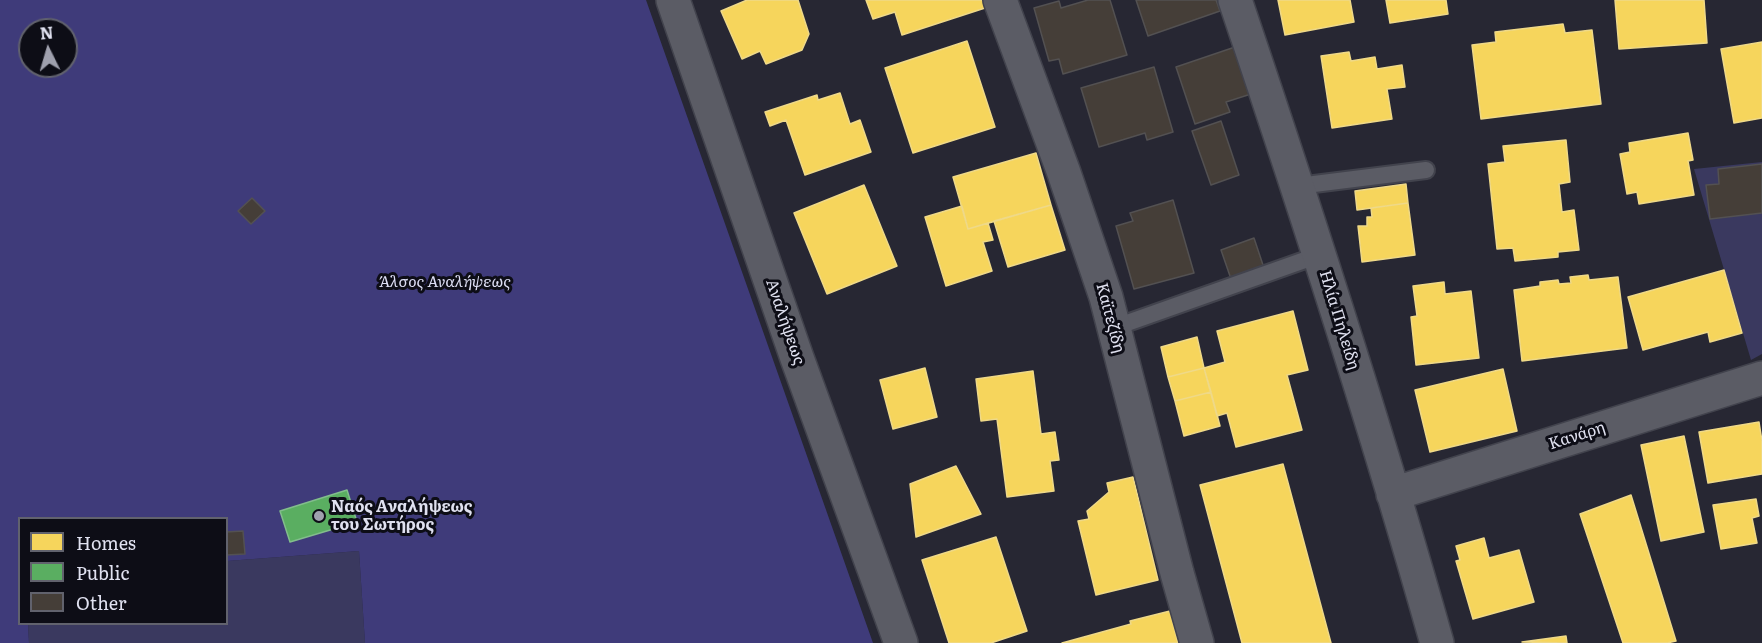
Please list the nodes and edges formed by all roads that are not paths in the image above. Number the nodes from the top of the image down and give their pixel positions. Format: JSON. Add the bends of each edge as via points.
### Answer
{"nodes":[{"id":1,"x":673,"y":0,"type":"edge"},
{"id":2,"x":1000,"y":0,"type":"edge"},
{"id":3,"x":1235,"y":0,"type":"edge"},
{"id":4,"x":1426,"y":170,"type":"dead end"},
{"id":5,"x":1298,"y":186,"type":"junction"},
{"id":6,"x":1319,"y":255,"type":"junction"},
{"id":7,"x":1113,"y":328,"type":"junction"},
{"id":8,"x":1762,"y":378,"type":"edge"},
{"id":9,"x":1393,"y":495,"type":"junction"},
{"id":10,"x":901,"y":643,"type":"edge"},
{"id":11,"x":1197,"y":643,"type":"edge"},
{"id":12,"x":1437,"y":643,"type":"edge"}],
"edges":[{"from":1,"to":10,"type":"street","name":"Αναλήψεως"},
{"from":2,"to":7,"type":"street","name":"Καϊτεζίδη","via":[[1075,205]]},
{"from":3,"to":5,"type":"street","name":"Ηλία Πηλείδη"},
{"from":4,"to":5,"type":"lane"},
{"from":5,"to":6,"type":"street","name":"Ηλία Πηλείδη"},
{"from":6,"to":7,"type":"lane"},
{"from":6,"to":9,"type":"street","name":"Ηλία Πηλείδη"},
{"from":7,"to":11,"type":"street","name":"Καϊτεζίδη"},
{"from":8,"to":9,"type":"street","name":"Κανάρη"},
{"from":9,"to":12,"type":"street","name":"Ηλία Πηλείδη"}]}
